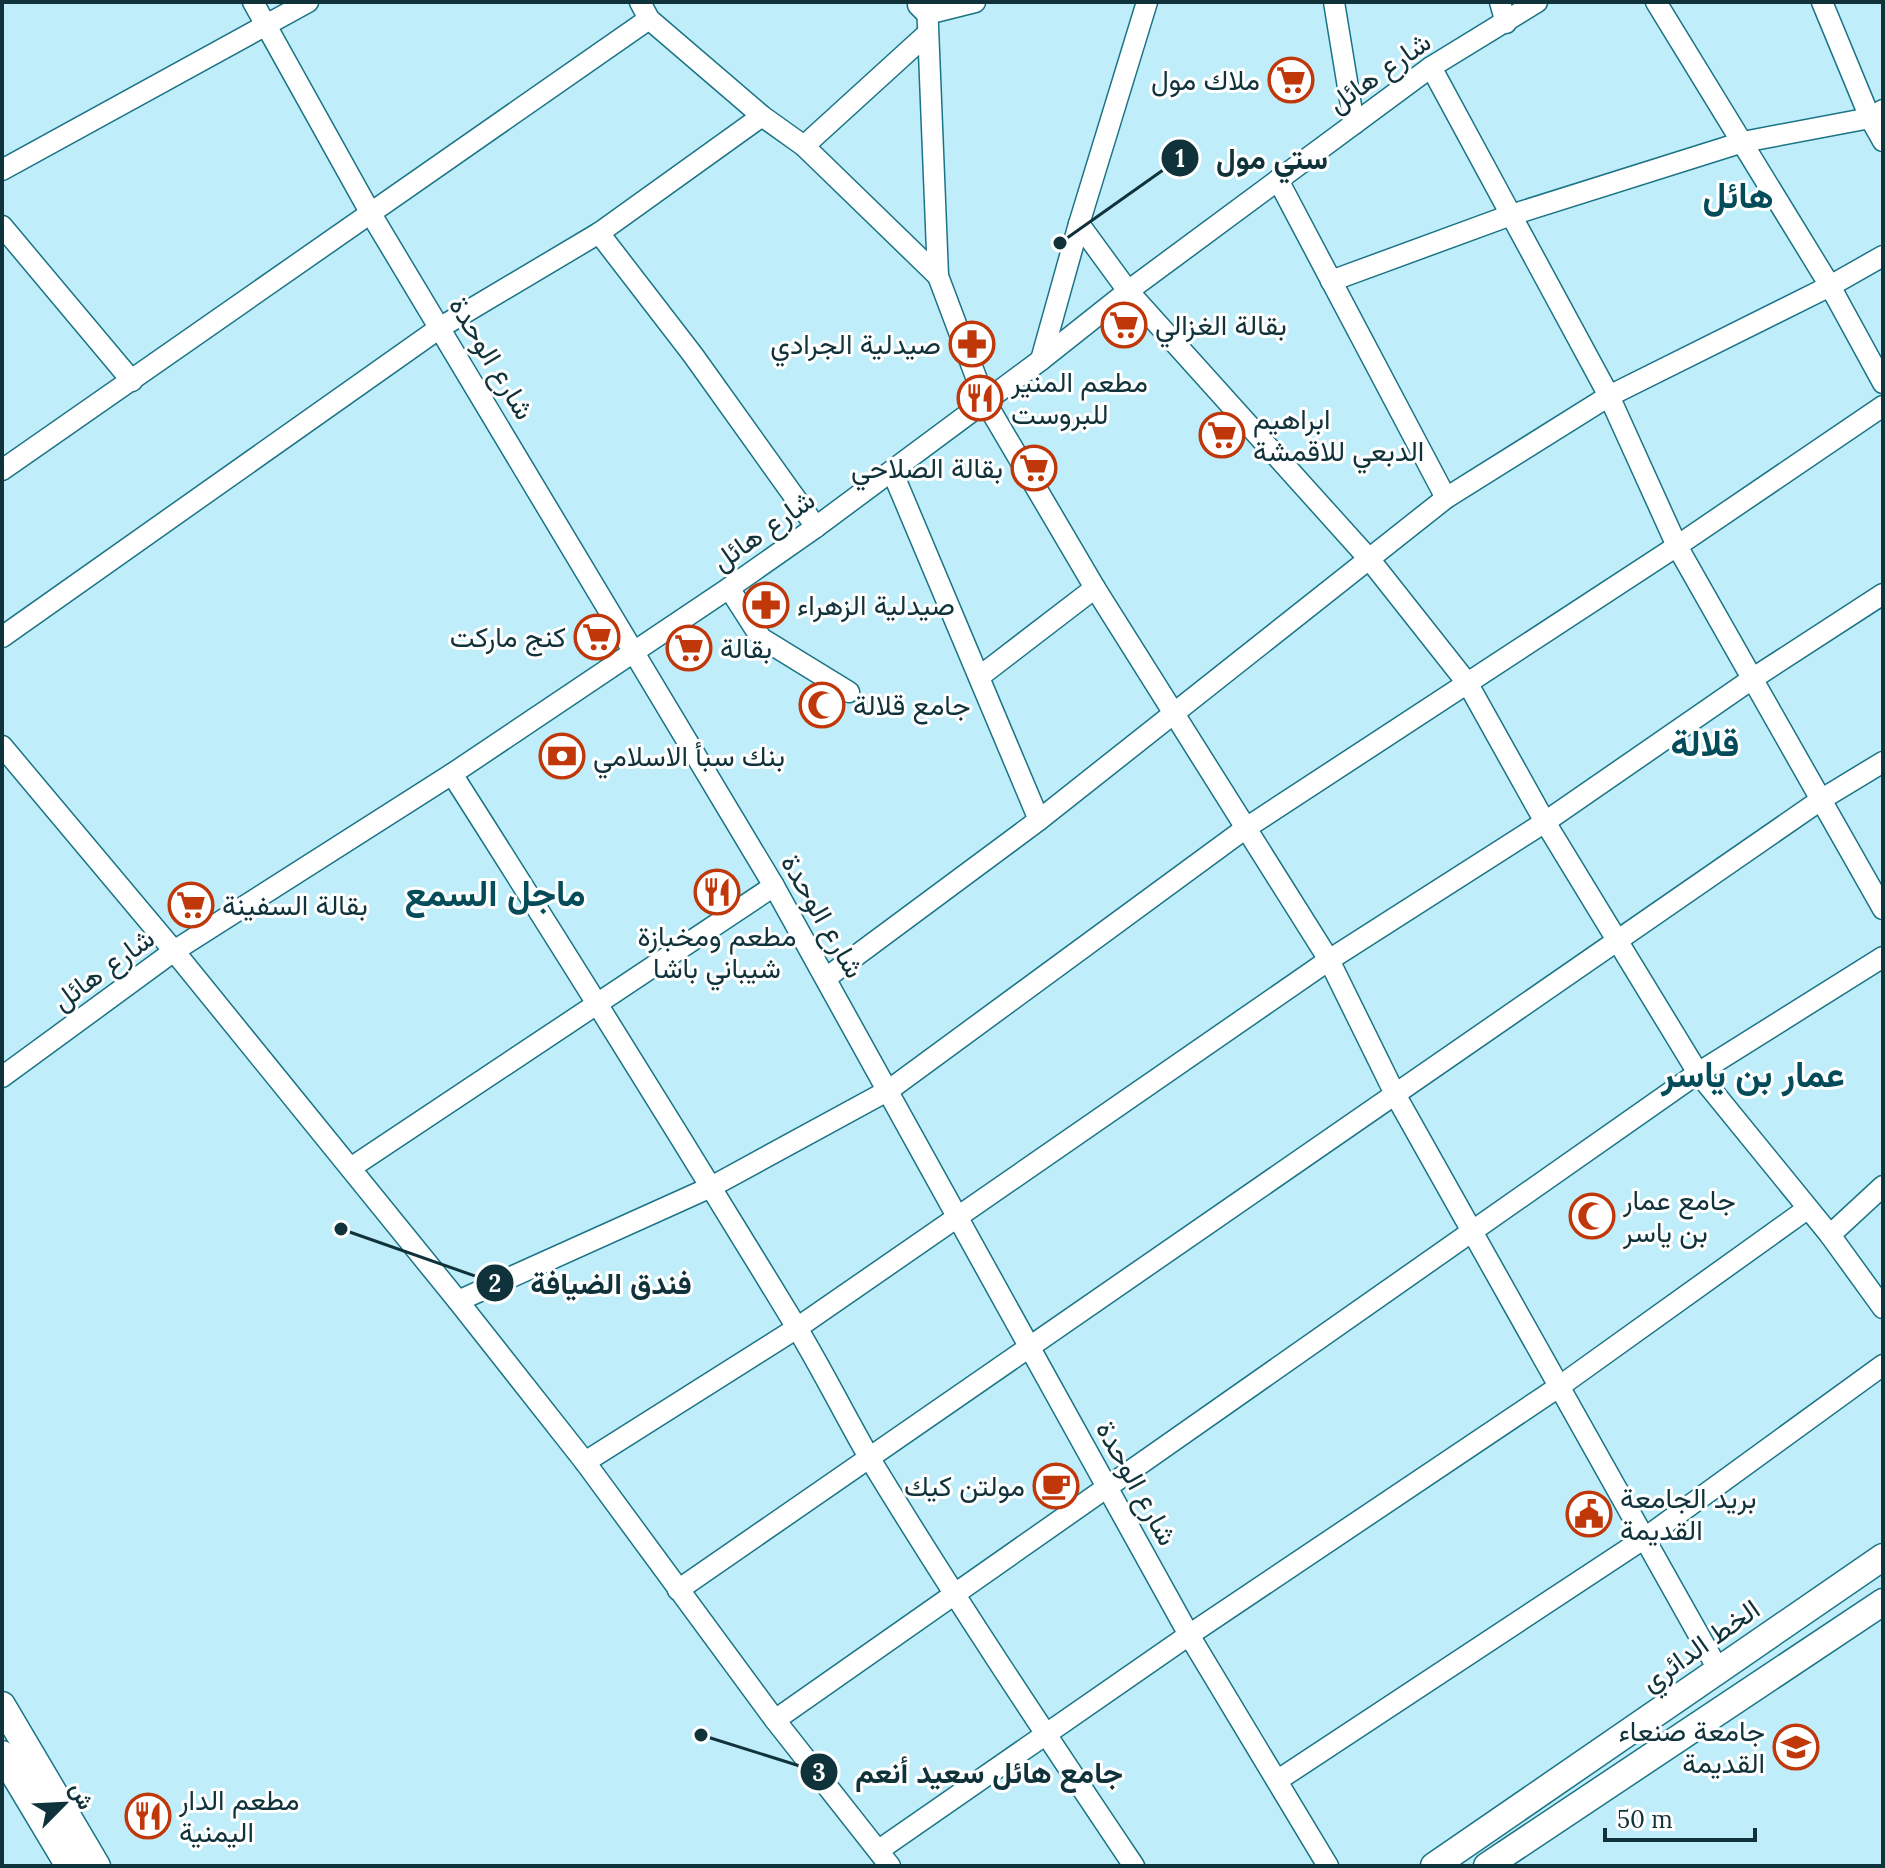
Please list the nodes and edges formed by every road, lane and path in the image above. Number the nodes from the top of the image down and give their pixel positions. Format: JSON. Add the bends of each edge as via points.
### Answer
{"nodes":[{"id":1,"x":253,"y":2,"type":"edge"},
{"id":2,"x":308,"y":2,"type":"edge"},
{"id":3,"x":975,"y":2,"type":"edge"},
{"id":4,"x":1147,"y":2,"type":"edge"},
{"id":5,"x":1334,"y":2,"type":"edge"},
{"id":6,"x":1500,"y":2,"type":"edge"},
{"id":7,"x":1537,"y":2,"type":"edge"},
{"id":8,"x":1656,"y":2,"type":"edge"},
{"id":9,"x":1822,"y":2,"type":"edge"},
{"id":10,"x":643,"y":7,"type":"edge"},
{"id":11,"x":924,"y":13,"type":"edge"},
{"id":12,"x":1506,"y":23,"type":"junction"},
{"id":13,"x":266,"y":25,"type":"junction"},
{"id":14,"x":1431,"y":67,"type":"junction"},
{"id":15,"x":1876,"y":114,"type":"edge"},
{"id":16,"x":762,"y":116,"type":"junction"},
{"id":17,"x":1354,"y":124,"type":"junction"},
{"id":18,"x":1883,"y":141,"type":"edge"},
{"id":19,"x":1743,"y":142,"type":"junction"},
{"id":20,"x":804,"y":146,"type":"junction"},
{"id":21,"x":2,"y":170,"type":"edge"},
{"id":22,"x":1278,"y":180,"type":"junction"},
{"id":23,"x":371,"y":214,"type":"junction"},
{"id":24,"x":1511,"y":215,"type":"junction"},
{"id":25,"x":1079,"y":224,"type":"junction"},
{"id":26,"x":2,"y":226,"type":"edge"},
{"id":27,"x":599,"y":233,"type":"junction"},
{"id":28,"x":1883,"y":256,"type":"edge"},
{"id":29,"x":938,"y":276,"type":"junction"},
{"id":30,"x":1331,"y":281,"type":"junction"},
{"id":31,"x":1830,"y":286,"type":"junction"},
{"id":32,"x":1128,"y":291,"type":"junction"},
{"id":33,"x":441,"y":327,"type":"junction"},
{"id":34,"x":1041,"y":360,"type":"junction"},
{"id":35,"x":132,"y":381,"type":"junction"},
{"id":36,"x":1883,"y":383,"type":"edge"},
{"id":37,"x":1609,"y":396,"type":"junction"},
{"id":38,"x":985,"y":401,"type":"junction"},
{"id":39,"x":1883,"y":406,"type":"edge"},
{"id":40,"x":2,"y":470,"type":"edge"},
{"id":41,"x":892,"y":471,"type":"junction"},
{"id":42,"x":1446,"y":498,"type":"junction"},
{"id":43,"x":816,"y":527,"type":"junction"},
{"id":44,"x":1677,"y":546,"type":"junction"},
{"id":45,"x":1370,"y":560,"type":"junction"},
{"id":46,"x":729,"y":588,"type":"junction"},
{"id":47,"x":1095,"y":588,"type":"junction"},
{"id":48,"x":1883,"y":594,"type":"edge"},
{"id":49,"x":2,"y":637,"type":"edge"},
{"id":50,"x":635,"y":651,"type":"junction"},
{"id":51,"x":979,"y":677,"type":"junction"},
{"id":52,"x":1752,"y":679,"type":"junction"},
{"id":53,"x":1468,"y":684,"type":"junction"},
{"id":54,"x":849,"y":692,"type":"dead end"},
{"id":55,"x":1173,"y":714,"type":"junction"},
{"id":56,"x":2,"y":746,"type":"edge"},
{"id":57,"x":1883,"y":762,"type":"edge"},
{"id":58,"x":452,"y":774,"type":"junction"},
{"id":59,"x":1822,"y":799,"type":"junction"},
{"id":60,"x":1039,"y":820,"type":"junction"},
{"id":61,"x":1545,"y":822,"type":"junction"},
{"id":62,"x":1246,"y":828,"type":"junction"},
{"id":63,"x":774,"y":886,"type":"junction"},
{"id":64,"x":1883,"y":909,"type":"edge"},
{"id":65,"x":1618,"y":940,"type":"junction"},
{"id":66,"x":174,"y":951,"type":"junction"},
{"id":67,"x":1883,"y":957,"type":"edge"},
{"id":68,"x":1329,"y":960,"type":"junction"},
{"id":69,"x":826,"y":978,"type":"junction"},
{"id":70,"x":598,"y":1003,"type":"junction"},
{"id":71,"x":1698,"y":1073,"type":"junction"},
{"id":72,"x":2,"y":1077,"type":"edge"},
{"id":73,"x":889,"y":1090,"type":"junction"},
{"id":74,"x":1396,"y":1096,"type":"junction"},
{"id":75,"x":352,"y":1167,"type":"junction"},
{"id":76,"x":1883,"y":1186,"type":"edge"},
{"id":77,"x":711,"y":1187,"type":"junction"},
{"id":78,"x":1807,"y":1209,"type":"junction"},
{"id":79,"x":958,"y":1218,"type":"junction"},
{"id":80,"x":1472,"y":1233,"type":"junction"},
{"id":81,"x":1830,"y":1235,"type":"junction"},
{"id":82,"x":458,"y":1301,"type":"junction"},
{"id":83,"x":1883,"y":1308,"type":"edge"},
{"id":84,"x":797,"y":1328,"type":"junction"},
{"id":85,"x":1029,"y":1347,"type":"junction"},
{"id":86,"x":1883,"y":1365,"type":"edge"},
{"id":87,"x":1560,"y":1386,"type":"junction"},
{"id":88,"x":869,"y":1457,"type":"junction"},
{"id":89,"x":585,"y":1462,"type":"junction"},
{"id":90,"x":1106,"y":1486,"type":"junction"},
{"id":91,"x":1645,"y":1538,"type":"junction"},
{"id":92,"x":1883,"y":1557,"type":"edge"},
{"id":93,"x":678,"y":1590,"type":"junction"},
{"id":94,"x":954,"y":1593,"type":"junction"},
{"id":95,"x":1883,"y":1602,"type":"edge"},
{"id":96,"x":1189,"y":1635,"type":"junction"},
{"id":97,"x":1719,"y":1671,"type":"junction"},
{"id":98,"x":2,"y":1705,"type":"edge"},
{"id":99,"x":775,"y":1720,"type":"junction"},
{"id":100,"x":1045,"y":1735,"type":"junction"},
{"id":101,"x":2,"y":1754,"type":"edge"},
{"id":102,"x":1278,"y":1780,"type":"junction"},
{"id":103,"x":49,"y":1809,"type":"junction"},
{"id":104,"x":884,"y":1861,"type":"edge"},
{"id":105,"x":59,"y":1866,"type":"edge"},
{"id":106,"x":69,"y":1866,"type":"edge"},
{"id":107,"x":97,"y":1866,"type":"edge"},
{"id":108,"x":113,"y":1866,"type":"edge"},
{"id":109,"x":1134,"y":1866,"type":"edge"},
{"id":110,"x":1328,"y":1866,"type":"edge"},
{"id":111,"x":1434,"y":1866,"type":"edge"},
{"id":112,"x":1487,"y":1866,"type":"edge"}],
"edges":[{"from":1,"to":13,"type":"street","name":"شارع الوحدة"},
{"from":2,"to":13,"type":"street"},
{"from":3,"to":11,"type":"street"},
{"from":4,"to":25,"type":"street"},
{"from":5,"to":17,"type":"street"},
{"from":6,"to":12,"type":"street"},
{"from":7,"to":12,"type":"street","name":"شارع هائل"},
{"from":8,"to":19,"type":"street"},
{"from":9,"to":15,"type":"street"},
{"from":10,"to":16,"type":"street"},
{"from":10,"to":23,"type":"street"},
{"from":11,"to":20,"type":"street"},
{"from":11,"to":29,"type":"street"},
{"from":12,"to":14,"type":"street","name":"شارع هائل"},
{"from":13,"to":21,"type":"street"},
{"from":13,"to":23,"type":"street","name":"شارع الوحدة"},
{"from":14,"to":17,"type":"street","name":"شارع هائل"},
{"from":14,"to":24,"type":"street"},
{"from":15,"to":18,"type":"street"},
{"from":15,"to":19,"type":"street"},
{"from":16,"to":20,"type":"street"},
{"from":16,"to":27,"type":"street"},
{"from":17,"to":22,"type":"street","name":"شارع هائل"},
{"from":19,"to":24,"type":"street"},
{"from":19,"to":31,"type":"street"},
{"from":20,"to":29,"type":"street"},
{"from":22,"to":30,"type":"street"},
{"from":22,"to":32,"type":"street","name":"شارع هائل"},
{"from":23,"to":33,"type":"street","name":"شارع الوحدة"},
{"from":23,"to":35,"type":"street"},
{"from":24,"to":30,"type":"street"},
{"from":24,"to":37,"type":"street"},
{"from":25,"to":32,"type":"street"},
{"from":25,"to":34,"type":"street"},
{"from":26,"to":35,"type":"street"},
{"from":27,"to":33,"type":"street"},
{"from":27,"to":43,"type":"street"},
{"from":28,"to":31,"type":"street"},
{"from":29,"to":38,"type":"street"},
{"from":30,"to":42,"type":"street"},
{"from":31,"to":36,"type":"street"},
{"from":31,"to":37,"type":"street"},
{"from":32,"to":34,"type":"street","name":"شارع هائل"},
{"from":32,"to":45,"type":"street"},
{"from":33,"to":49,"type":"street"},
{"from":33,"to":50,"type":"street","name":"شارع الوحدة"},
{"from":34,"to":38,"type":"street","name":"شارع هائل"},
{"from":35,"to":40,"type":"street"},
{"from":37,"to":42,"type":"street"},
{"from":37,"to":44,"type":"street"},
{"from":38,"to":41,"type":"street","name":"شارع هائل"},
{"from":38,"to":47,"type":"street"},
{"from":39,"to":44,"type":"street"},
{"from":41,"to":43,"type":"street","name":"شارع هائل"},
{"from":41,"to":51,"type":"street"},
{"from":42,"to":45,"type":"street"},
{"from":43,"to":46,"type":"street","name":"شارع هائل"},
{"from":44,"to":52,"type":"street"},
{"from":44,"to":53,"type":"street"},
{"from":45,"to":53,"type":"street"},
{"from":45,"to":55,"type":"street"},
{"from":46,"to":50,"type":"street","name":"شارع هائل"},
{"from":46,"to":54,"type":"street","via":[[761,638]]},
{"from":47,"to":51,"type":"street"},
{"from":47,"to":55,"type":"street"},
{"from":48,"to":52,"type":"street"},
{"from":50,"to":58,"type":"street","name":"شارع هائل"},
{"from":50,"to":63,"type":"street","name":"شارع الوحدة"},
{"from":51,"to":60,"type":"street"},
{"from":52,"to":59,"type":"street"},
{"from":52,"to":61,"type":"street"},
{"from":53,"to":61,"type":"street"},
{"from":53,"to":62,"type":"street"},
{"from":55,"to":60,"type":"street"},
{"from":55,"to":62,"type":"street"},
{"from":56,"to":66,"type":"street"},
{"from":57,"to":59,"type":"street"},
{"from":58,"to":66,"type":"street","name":"شارع هائل"},
{"from":58,"to":70,"type":"street"},
{"from":59,"to":64,"type":"street"},
{"from":59,"to":65,"type":"street"},
{"from":60,"to":69,"type":"street"},
{"from":61,"to":65,"type":"street"},
{"from":61,"to":68,"type":"street"},
{"from":62,"to":68,"type":"street"},
{"from":62,"to":73,"type":"street"},
{"from":63,"to":69,"type":"street","name":"شارع الوحدة"},
{"from":63,"to":70,"type":"street"},
{"from":65,"to":71,"type":"street"},
{"from":65,"to":74,"type":"street"},
{"from":66,"to":72,"type":"street","name":"شارع هائل"},
{"from":66,"to":75,"type":"street"},
{"from":67,"to":71,"type":"street"},
{"from":68,"to":74,"type":"street"},
{"from":68,"to":79,"type":"street"},
{"from":69,"to":73,"type":"street","name":"شارع الوحدة"},
{"from":70,"to":75,"type":"street"},
{"from":70,"to":77,"type":"street"},
{"from":71,"to":78,"type":"street"},
{"from":71,"to":80,"type":"street"},
{"from":73,"to":77,"type":"street"},
{"from":73,"to":79,"type":"street","name":"شارع الوحدة"},
{"from":74,"to":80,"type":"street"},
{"from":74,"to":85,"type":"street"},
{"from":75,"to":82,"type":"street"},
{"from":76,"to":81,"type":"street"},
{"from":77,"to":82,"type":"street"},
{"from":77,"to":84,"type":"street"},
{"from":78,"to":81,"type":"street"},
{"from":78,"to":87,"type":"street"},
{"from":79,"to":84,"type":"street"},
{"from":79,"to":85,"type":"street","name":"شارع الوحدة"},
{"from":80,"to":87,"type":"street"},
{"from":80,"to":90,"type":"street"},
{"from":81,"to":83,"type":"street"},
{"from":82,"to":89,"type":"street"},
{"from":84,"to":88,"type":"street"},
{"from":84,"to":89,"type":"street"},
{"from":85,"to":88,"type":"street"},
{"from":85,"to":90,"type":"street","name":"شارع الوحدة"},
{"from":86,"to":91,"type":"street"},
{"from":87,"to":91,"type":"street"},
{"from":87,"to":96,"type":"street"},
{"from":88,"to":93,"type":"street"},
{"from":88,"to":94,"type":"street"},
{"from":89,"to":93,"type":"street"},
{"from":90,"to":94,"type":"street"},
{"from":90,"to":96,"type":"street","name":"شارع الوحدة"},
{"from":91,"to":97,"type":"street"},
{"from":91,"to":102,"type":"street"},
{"from":92,"to":97,"type":"main road","name":"الخط الدائري"},
{"from":93,"to":99,"type":"street"},
{"from":94,"to":99,"type":"street"},
{"from":94,"to":100,"type":"street"},
{"from":95,"to":112,"type":"main road"},
{"from":96,"to":100,"type":"street"},
{"from":96,"to":102,"type":"street","name":"شارع الوحدة"},
{"from":97,"to":111,"type":"main road","name":"الخط الدائري"},
{"from":98,"to":103,"type":"main road"},
{"from":99,"to":104,"type":"street"},
{"from":100,"to":104,"type":"street"},
{"from":100,"to":109,"type":"street"},
{"from":101,"to":103,"type":"main road"},
{"from":102,"to":110,"type":"street","name":"شارع الوحدة"},
{"from":103,"to":105,"type":"main road"},
{"from":103,"to":106,"type":"main road"},
{"from":103,"to":107,"type":"main road"},
{"from":103,"to":108,"type":"main road"}]}
